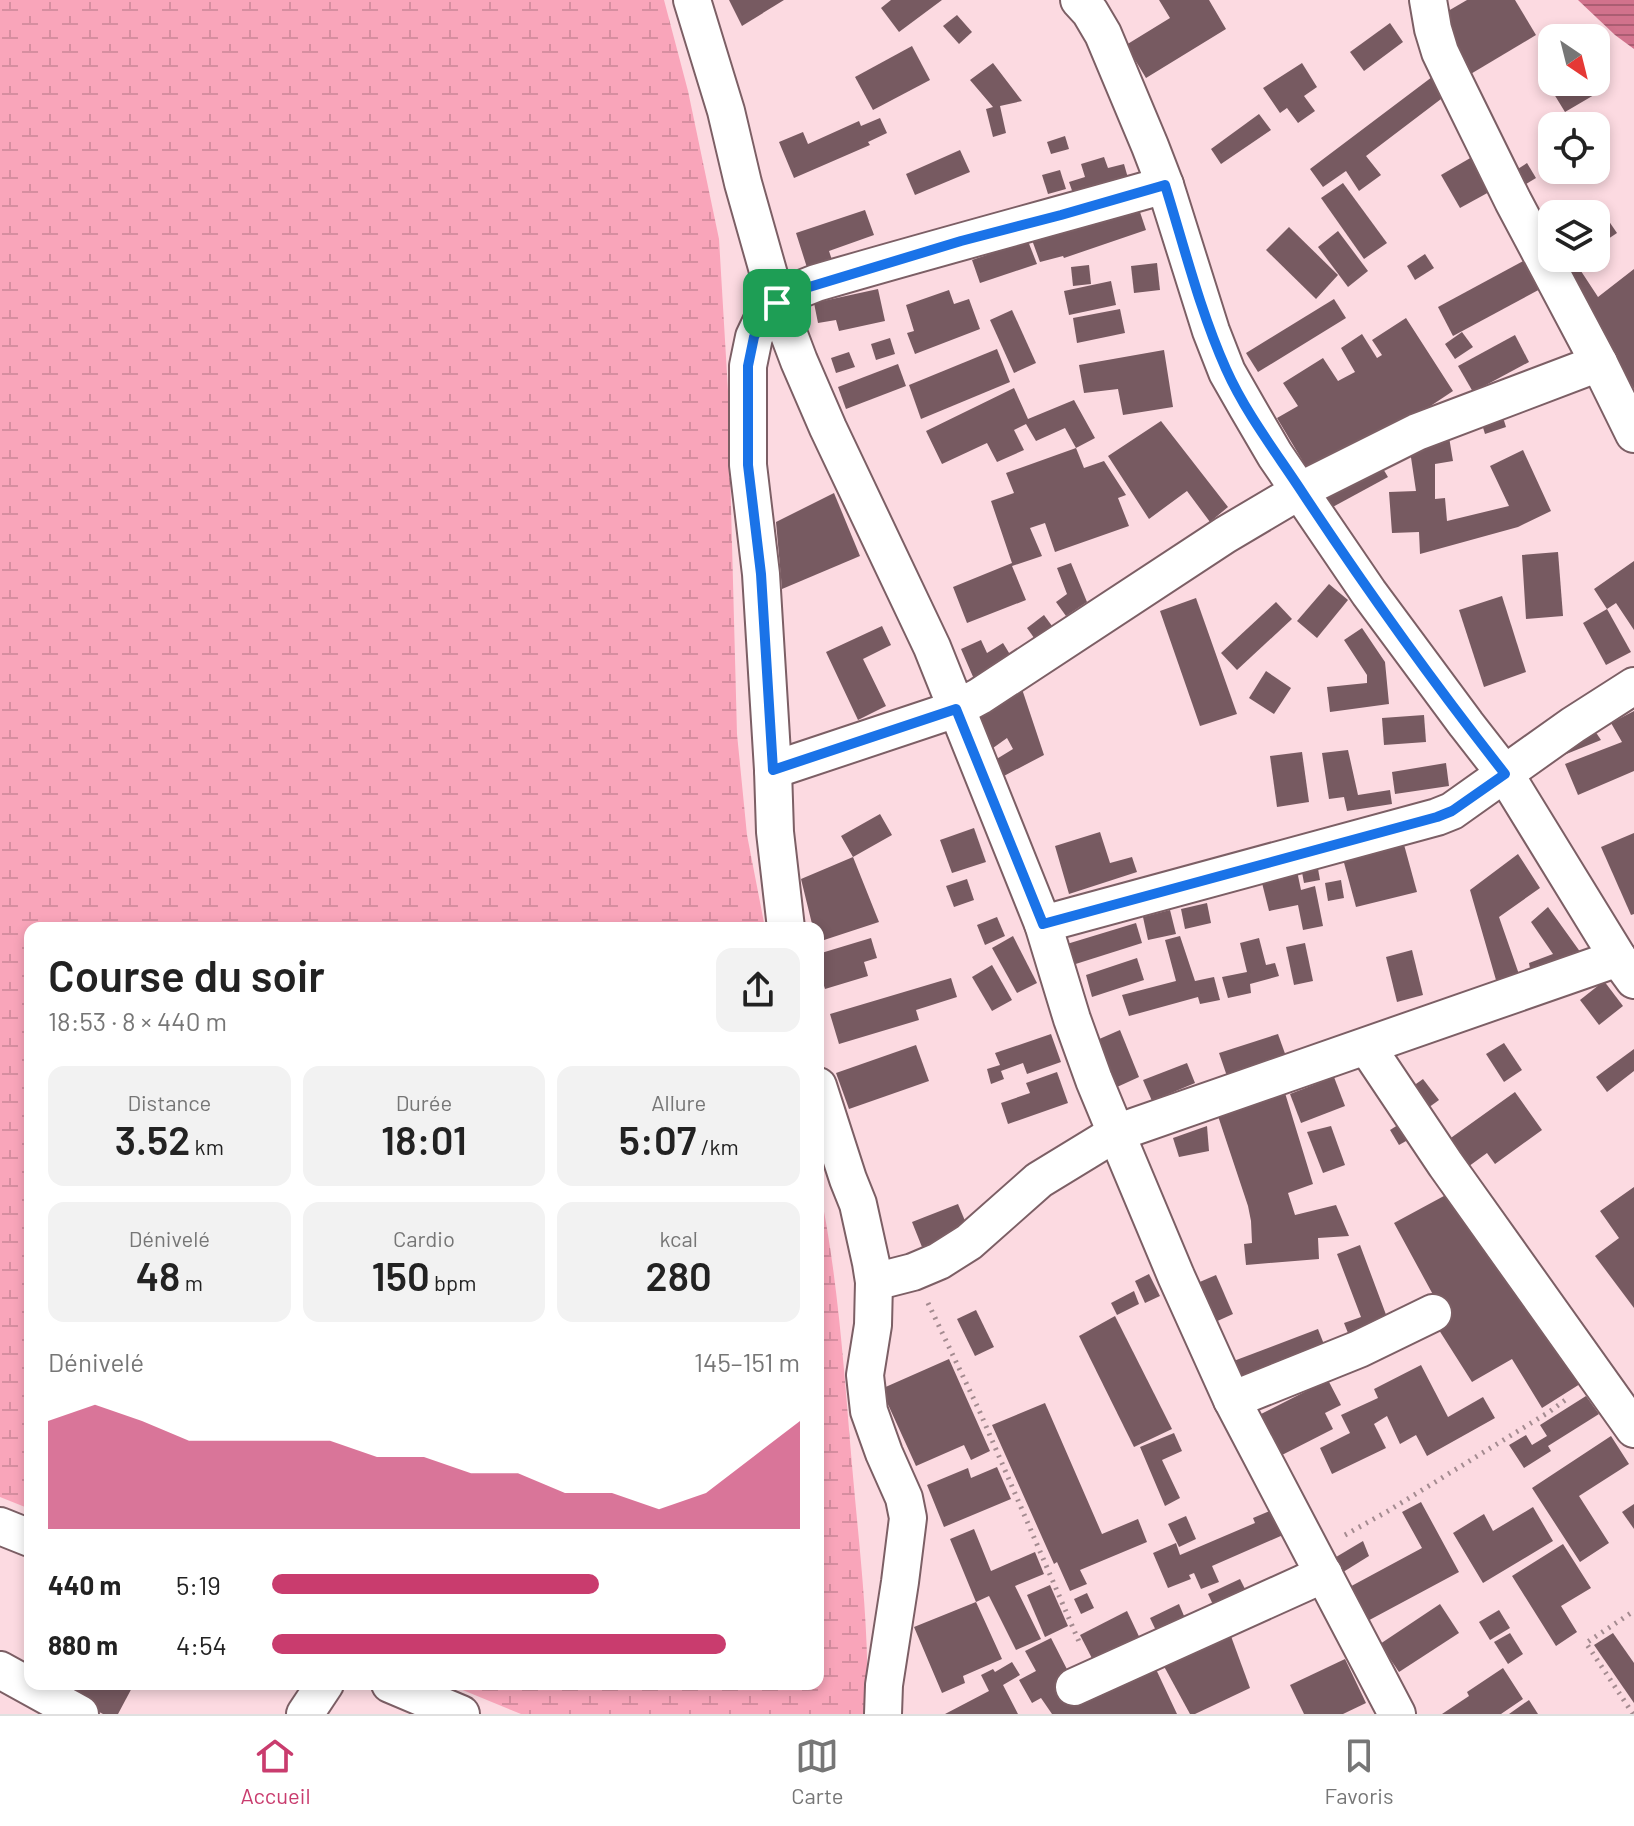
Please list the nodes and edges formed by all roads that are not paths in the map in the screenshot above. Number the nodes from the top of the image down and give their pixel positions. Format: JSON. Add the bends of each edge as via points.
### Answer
{"nodes":[{"id":1,"x":692,"y":0,"type":"edge"},
{"id":2,"x":1079,"y":0,"type":"edge"},
{"id":3,"x":1428,"y":0,"type":"edge"},
{"id":4,"x":1165,"y":185,"type":"junction"},
{"id":5,"x":777,"y":303,"type":"junction"},
{"id":6,"x":1599,"y":363,"type":"junction"},
{"id":7,"x":1634,"y":434,"type":"edge"},
{"id":8,"x":1301,"y":490,"type":"junction"},
{"id":9,"x":1634,"y":686,"type":"edge"},
{"id":10,"x":956,"y":709,"type":"junction"},
{"id":11,"x":773,"y":770,"type":"junction"},
{"id":12,"x":1505,"y":774,"type":"junction"},
{"id":13,"x":785,"y":922,"type":"edge"},
{"id":14,"x":1043,"y":924,"type":"junction"},
{"id":15,"x":1626,"y":969,"type":"edge"},
{"id":16,"x":1367,"y":1047,"type":"junction"},
{"id":17,"x":824,"y":1105,"type":"edge"},
{"id":18,"x":1116,"y":1133,"type":"junction"},
{"id":19,"x":874,"y":1282,"type":"junction"},
{"id":20,"x":1433,"y":1313,"type":"dead end"},
{"id":21,"x":1232,"y":1400,"type":"junction"},
{"id":22,"x":1634,"y":1429,"type":"edge"},
{"id":23,"x":0,"y":1526,"type":"edge"},
{"id":24,"x":24,"y":1536,"type":"edge"},
{"id":25,"x":1319,"y":1563,"type":"junction"},
{"id":26,"x":0,"y":1670,"type":"edge"},
{"id":27,"x":1085,"y":1682,"type":"road end"},
{"id":28,"x":24,"y":1683,"type":"edge"},
{"id":29,"x":36,"y":1690,"type":"edge"},
{"id":30,"x":321,"y":1690,"type":"edge"},
{"id":31,"x":404,"y":1690,"type":"edge"},
{"id":32,"x":80,"y":1714,"type":"edge"},
{"id":33,"x":305,"y":1714,"type":"edge"},
{"id":34,"x":461,"y":1714,"type":"edge"},
{"id":35,"x":883,"y":1714,"type":"edge"},
{"id":36,"x":1397,"y":1714,"type":"edge"}],
"edges":[{"from":1,"to":5,"type":"street"},
{"from":2,"to":4,"type":"street","via":[[1103,34]]},
{"from":3,"to":6,"type":"street","via":[[1440,52]]},
{"from":4,"to":5,"type":"street","via":[[816,283]]},
{"from":4,"to":8,"type":"street","via":[[1227,372]]},
{"from":5,"to":10,"type":"street","via":[[822,415]]},
{"from":5,"to":11,"type":"street","via":[[754,337],[748,366],[748,465],[761,574]]},
{"from":6,"to":7,"type":"street"},
{"from":6,"to":8,"type":"street","via":[[1417,432]]},
{"from":8,"to":10,"type":"street"},
{"from":8,"to":12,"type":"street","via":[[1369,593]]},
{"from":9,"to":12,"type":"street"},
{"from":10,"to":11,"type":"street"},
{"from":10,"to":14,"type":"street"},
{"from":11,"to":13,"type":"street"},
{"from":12,"to":14,"type":"street","via":[[1437,817]]},
{"from":12,"to":15,"type":"street"},
{"from":14,"to":18,"type":"street"},
{"from":15,"to":16,"type":"street"},
{"from":16,"to":18,"type":"street"},
{"from":16,"to":22,"type":"street"},
{"from":17,"to":19,"type":"street","via":[[858,1204]]},
{"from":18,"to":19,"type":"street","via":[[1039,1180],[969,1242],[939,1261]]},
{"from":18,"to":21,"type":"street"},
{"from":19,"to":35,"type":"street","via":[[865,1375],[869,1411],[908,1518]]},
{"from":20,"to":21,"type":"street"},
{"from":21,"to":25,"type":"street"},
{"from":23,"to":24,"type":"street"},
{"from":25,"to":27,"type":"street"},
{"from":25,"to":36,"type":"street"},
{"from":26,"to":28,"type":"street"},
{"from":29,"to":32,"type":"street"},
{"from":30,"to":33,"type":"street"},
{"from":31,"to":34,"type":"street"}]}
